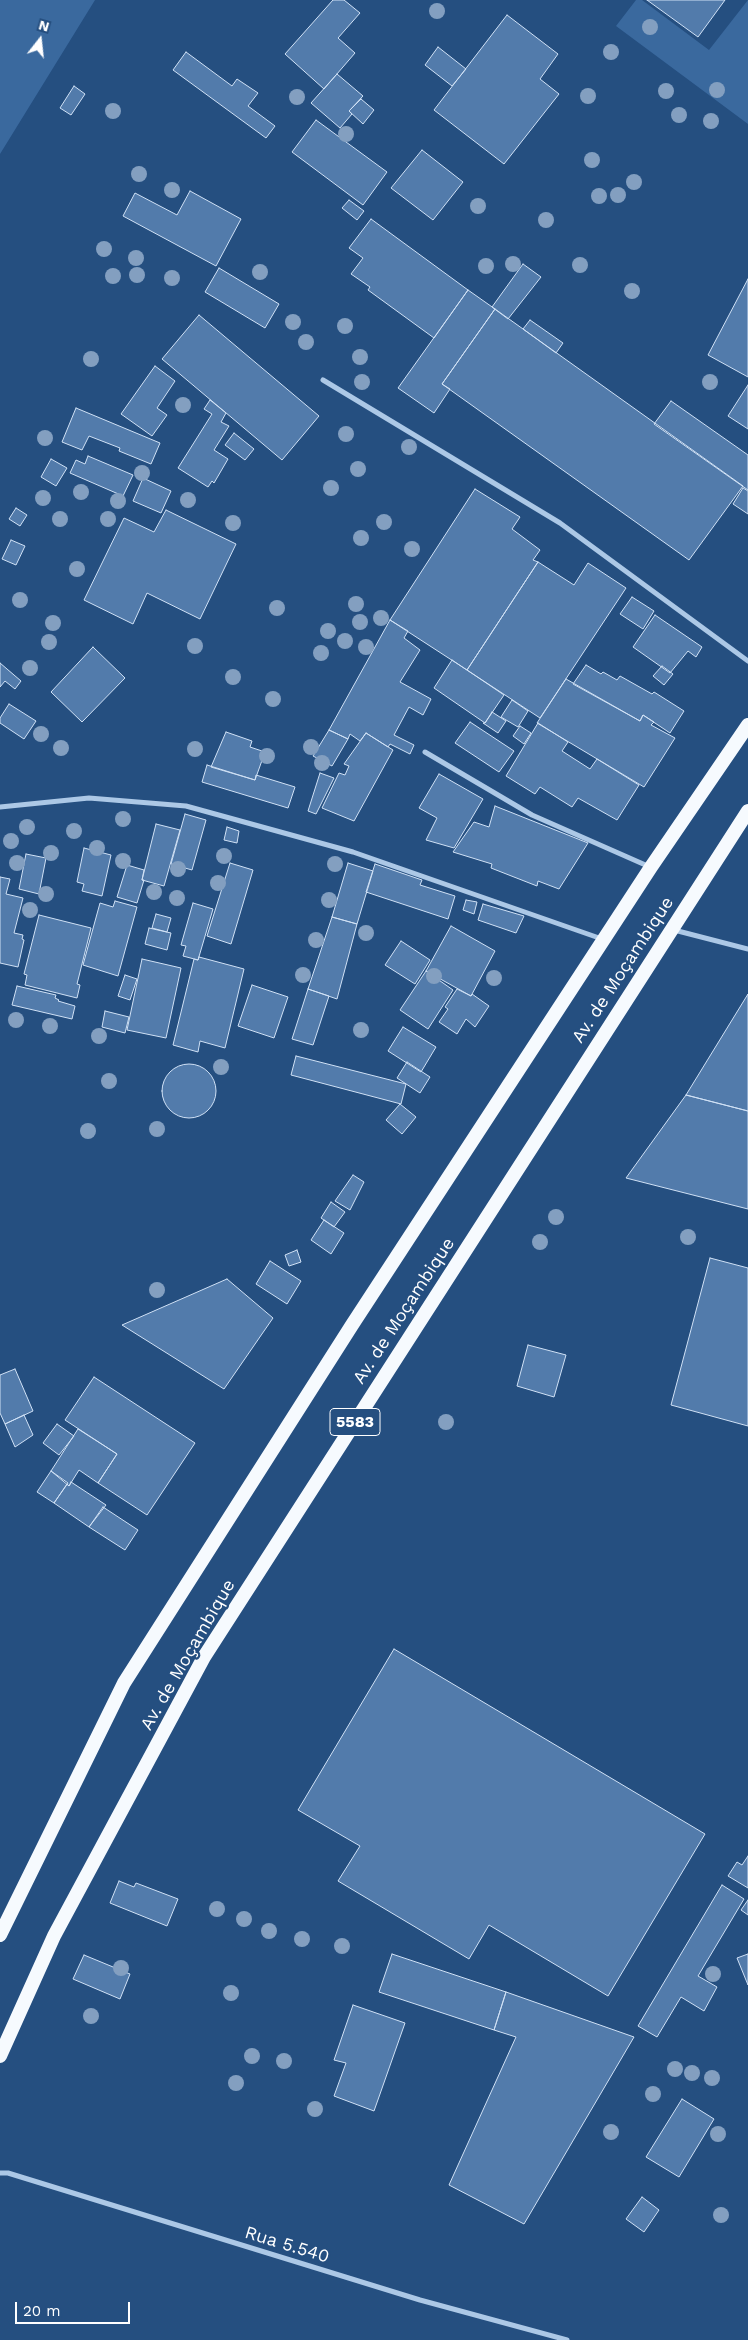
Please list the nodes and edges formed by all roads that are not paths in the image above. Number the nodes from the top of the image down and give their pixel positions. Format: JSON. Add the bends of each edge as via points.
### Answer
{"nodes":[{"id":1,"x":323,"y":380,"type":"dead end"},
{"id":2,"x":748,"y":660,"type":"edge"},
{"id":3,"x":748,"y":725,"type":"edge"},
{"id":4,"x":425,"y":752,"type":"dead end"},
{"id":5,"x":0,"y":807,"type":"edge"},
{"id":6,"x":748,"y":811,"type":"edge"},
{"id":7,"x":650,"y":867,"type":"junction"},
{"id":8,"x":672,"y":929,"type":"junction"},
{"id":9,"x":605,"y":940,"type":"junction"},
{"id":10,"x":748,"y":949,"type":"edge"},
{"id":11,"x":0,"y":1935,"type":"edge"},
{"id":12,"x":0,"y":2056,"type":"edge"},
{"id":13,"x":0,"y":2173,"type":"edge"},
{"id":14,"x":567,"y":2340,"type":"edge"}],
"edges":[{"from":1,"to":2,"type":"street","via":[[560,523]]},
{"from":3,"to":7,"type":"highway","name":"Av. de Moçambique"},
{"from":4,"to":7,"type":"street","via":[[532,815]]},
{"from":5,"to":9,"type":"street","via":[[89,798],[186,806],[353,852]]},
{"from":6,"to":8,"type":"highway","name":"Av. de Moçambique","number":"5583"},
{"from":7,"to":9,"type":"highway","name":"Av. de Moçambique"},
{"from":8,"to":10,"type":"street"},
{"from":8,"to":12,"type":"highway","name":"Av. de Moçambique","number":"5583","via":[[204,1658],[54,1936]]},
{"from":9,"to":11,"type":"highway","name":"Av. de Moçambique","via":[[352,1325],[124,1683]]},
{"from":13,"to":14,"type":"street","name":"Rua 5.540","via":[[420,2300]]}]}
